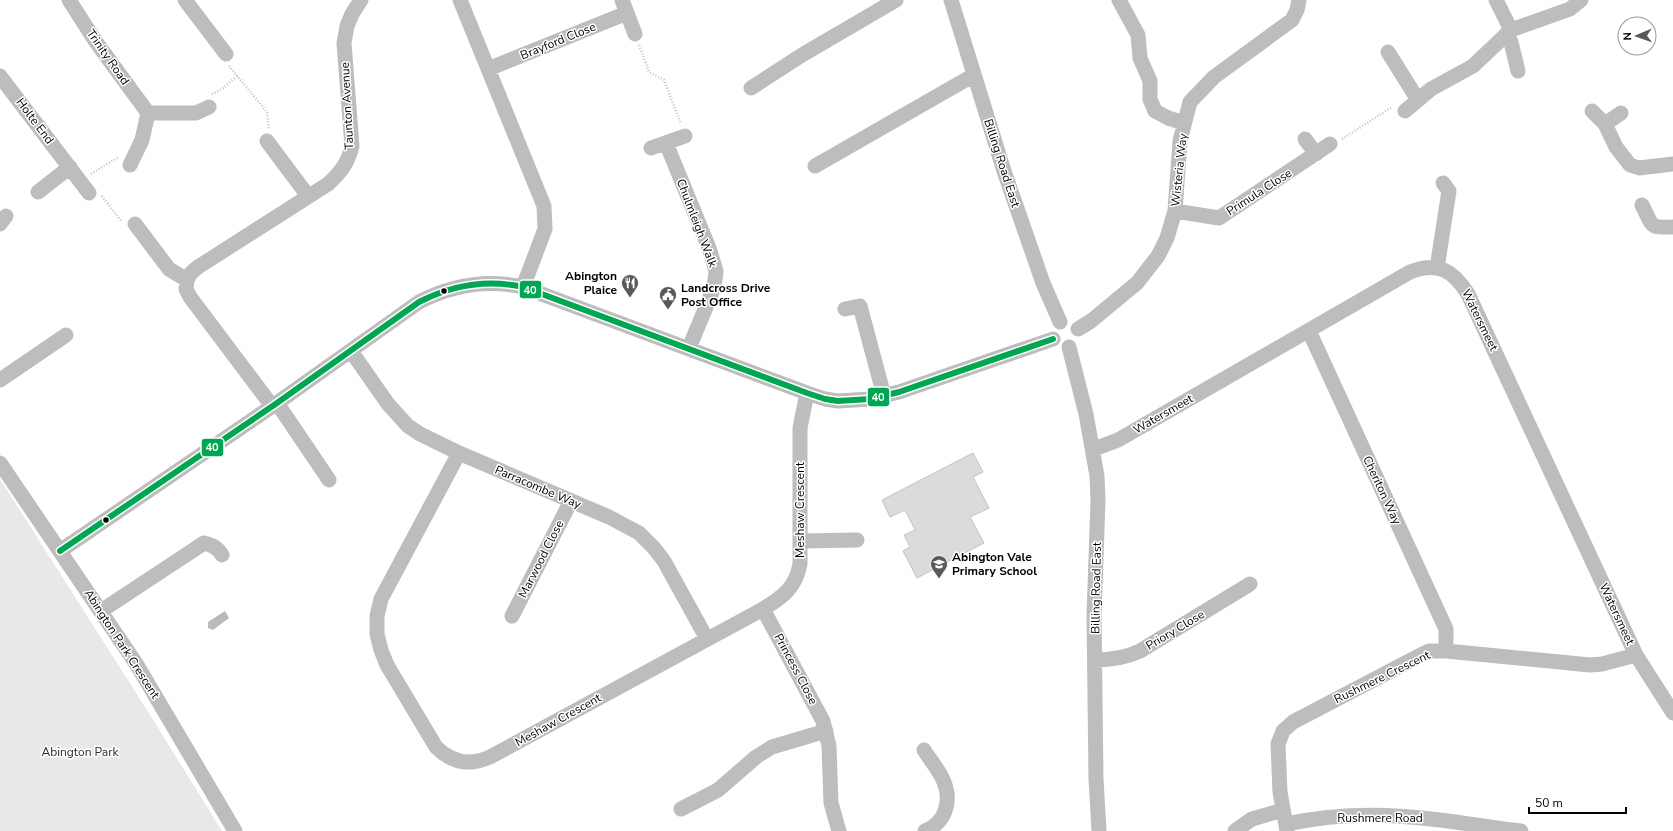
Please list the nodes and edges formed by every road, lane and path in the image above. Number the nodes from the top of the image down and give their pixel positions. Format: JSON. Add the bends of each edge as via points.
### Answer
{"nodes":[{"id":1,"x":68,"y":0,"type":"edge"},
{"id":2,"x":185,"y":0,"type":"edge"},
{"id":3,"x":361,"y":0,"type":"edge"},
{"id":4,"x":460,"y":0,"type":"edge"},
{"id":5,"x":896,"y":0,"type":"edge"},
{"id":6,"x":951,"y":0,"type":"edge"},
{"id":7,"x":1119,"y":0,"type":"edge"},
{"id":8,"x":1299,"y":0,"type":"edge"},
{"id":9,"x":1496,"y":0,"type":"edge"},
{"id":10,"x":1581,"y":0,"type":"edge"},
{"id":11,"x":625,"y":7,"type":"edge"},
{"id":12,"x":1509,"y":32,"type":"junction"},
{"id":13,"x":635,"y":34,"type":"joint"},
{"id":14,"x":1388,"y":52,"type":"dead end"},
{"id":15,"x":227,"y":59,"type":"joint"},
{"id":16,"x":488,"y":69,"type":"junction"},
{"id":17,"x":1518,"y":71,"type":"dead end"},
{"id":18,"x":974,"y":75,"type":"junction"},
{"id":19,"x":0,"y":76,"type":"edge"},
{"id":20,"x":751,"y":88,"type":"dead end"},
{"id":21,"x":1412,"y":105,"type":"junction"},
{"id":22,"x":208,"y":107,"type":"dead end"},
{"id":23,"x":1592,"y":111,"type":"dead end"},
{"id":24,"x":148,"y":113,"type":"junction"},
{"id":25,"x":1621,"y":113,"type":"dead end"},
{"id":26,"x":1184,"y":123,"type":"junction"},
{"id":27,"x":1605,"y":124,"type":"junction"},
{"id":28,"x":685,"y":136,"type":"joint"},
{"id":29,"x":1305,"y":139,"type":"dead end"},
{"id":30,"x":267,"y":141,"type":"joint"},
{"id":31,"x":666,"y":143,"type":"junction"},
{"id":32,"x":1330,"y":144,"type":"joint"},
{"id":33,"x":651,"y":148,"type":"dead end"},
{"id":34,"x":1316,"y":154,"type":"junction"},
{"id":35,"x":127,"y":159,"type":"joint"},
{"id":36,"x":1673,"y":164,"type":"edge"},
{"id":37,"x":815,"y":166,"type":"dead end"},
{"id":38,"x":70,"y":167,"type":"junction"},
{"id":39,"x":1448,"y":183,"type":"dead end"},
{"id":40,"x":90,"y":190,"type":"junction"},
{"id":41,"x":38,"y":192,"type":"dead end"},
{"id":42,"x":308,"y":196,"type":"junction"},
{"id":43,"x":1642,"y":205,"type":"dead end"},
{"id":44,"x":1175,"y":211,"type":"junction"},
{"id":45,"x":135,"y":224,"type":"joint"},
{"id":46,"x":1673,"y":227,"type":"edge"},
{"id":47,"x":1437,"y":268,"type":"junction"},
{"id":48,"x":187,"y":280,"type":"junction"},
{"id":49,"x":523,"y":287,"type":"junction"},
{"id":50,"x":859,"y":306,"type":"dead end"},
{"id":51,"x":1060,"y":322,"type":"junction"},
{"id":52,"x":1078,"y":329,"type":"junction"},
{"id":53,"x":1309,"y":331,"type":"junction"},
{"id":54,"x":66,"y":335,"type":"dead end"},
{"id":55,"x":1054,"y":339,"type":"junction"},
{"id":56,"x":1069,"y":347,"type":"junction"},
{"id":57,"x":689,"y":348,"type":"junction"},
{"id":58,"x":351,"y":351,"type":"junction"},
{"id":59,"x":0,"y":380,"type":"edge"},
{"id":60,"x":807,"y":393,"type":"junction"},
{"id":61,"x":884,"y":396,"type":"junction"},
{"id":62,"x":274,"y":404,"type":"junction"},
{"id":63,"x":1094,"y":449,"type":"junction"},
{"id":64,"x":459,"y":453,"type":"junction"},
{"id":65,"x":0,"y":463,"type":"edge"},
{"id":66,"x":329,"y":480,"type":"dead end"},
{"id":67,"x":571,"y":501,"type":"junction"},
{"id":68,"x":857,"y":540,"type":"dead end"},
{"id":69,"x":801,"y":541,"type":"junction"},
{"id":70,"x":60,"y":551,"type":"junction"},
{"id":71,"x":222,"y":555,"type":"dead end"},
{"id":72,"x":1250,"y":584,"type":"dead end"},
{"id":73,"x":763,"y":609,"type":"junction"},
{"id":74,"x":101,"y":611,"type":"junction"},
{"id":75,"x":512,"y":616,"type":"dead end"},
{"id":76,"x":707,"y":639,"type":"junction"},
{"id":77,"x":1446,"y":651,"type":"junction"},
{"id":78,"x":1636,"y":655,"type":"junction"},
{"id":79,"x":1095,"y":660,"type":"junction"},
{"id":80,"x":1673,"y":713,"type":"edge"},
{"id":81,"x":826,"y":731,"type":"junction"},
{"id":82,"x":924,"y":750,"type":"dead end"},
{"id":83,"x":681,"y":809,"type":"dead end"},
{"id":84,"x":1285,"y":822,"type":"edge"},
{"id":85,"x":235,"y":831,"type":"edge"},
{"id":86,"x":839,"y":831,"type":"edge"},
{"id":87,"x":925,"y":831,"type":"edge"},
{"id":88,"x":1099,"y":831,"type":"edge"},
{"id":89,"x":1235,"y":831,"type":"edge"},
{"id":90,"x":1521,"y":831,"type":"edge"}],
"edges":[{"from":1,"to":24,"type":"street","name":"Trinity Road"},
{"from":2,"to":15,"type":"street","via":[[212,34]]},
{"from":3,"to":42,"type":"street","name":"Taunton Avenue","via":[[346,26],[344,43],[352,146],[345,167],[338,175]]},
{"from":4,"to":16,"type":"street"},
{"from":5,"to":20,"type":"street"},
{"from":6,"to":18,"type":"street","name":"Billing Road East"},
{"from":7,"to":26,"type":"street","via":[[1138,35],[1140,58],[1150,81],[1150,99],[1155,111]]},
{"from":8,"to":26,"type":"street","name":"Wisteria Way","via":[[1292,20],[1204,87],[1190,102]]},
{"from":9,"to":12,"type":"street"},
{"from":10,"to":12,"type":"street","via":[[1570,9]]},
{"from":11,"to":13,"type":"street","name":"Brayford Close"},
{"from":11,"to":16,"type":"street","name":"Brayford Close"},
{"from":12,"to":17,"type":"street"},
{"from":12,"to":21,"type":"street","via":[[1473,66],[1431,88]]},
{"from":13,"to":28,"type":"path","via":[[649,72],[664,80]]},
{"from":14,"to":21,"type":"street"},
{"from":15,"to":30,"type":"path","via":[[267,112]]},
{"from":16,"to":49,"type":"street","via":[[544,211],[545,229]]},
{"from":18,"to":37,"type":"street"},
{"from":18,"to":51,"type":"street","name":"Billing Road East","via":[[1023,228]]},
{"from":19,"to":38,"type":"street","name":"Holte End"},
{"from":21,"to":32,"type":"path","via":[[1399,103],[1339,141]]},
{"from":22,"to":24,"type":"street","via":[[196,113]]},
{"from":23,"to":27,"type":"street"},
{"from":24,"to":35,"type":"street","via":[[142,140]]},
{"from":25,"to":27,"type":"street"},
{"from":26,"to":44,"type":"street","name":"Wisteria Way","via":[[1178,160]]},
{"from":27,"to":36,"type":"street","via":[[1616,147],[1630,165],[1639,168]]},
{"from":28,"to":31,"type":"street"},
{"from":29,"to":34,"type":"street"},
{"from":30,"to":42,"type":"street"},
{"from":31,"to":33,"type":"street"},
{"from":31,"to":57,"type":"street","name":"Chulmleigh Walk","via":[[709,248],[716,272],[711,294]]},
{"from":32,"to":34,"type":"street","name":"Primula Close"},
{"from":34,"to":44,"type":"street","name":"Primula Close","via":[[1219,218]]},
{"from":35,"to":40,"type":"path","via":[[114,160]]},
{"from":38,"to":40,"type":"street","name":"Holte End"},
{"from":38,"to":41,"type":"street"},
{"from":39,"to":47,"type":"street"},
{"from":40,"to":45,"type":"path","via":[[126,226]]},
{"from":42,"to":48,"type":"street","name":"Taunton Avenue","via":[[198,267]]},
{"from":43,"to":46,"type":"street","via":[[1656,228]]},
{"from":44,"to":52,"type":"street","name":"Wisteria Way","via":[[1167,238],[1148,271],[1118,300]]},
{"from":45,"to":48,"type":"street","via":[[169,269]]},
{"from":47,"to":53,"type":"street","name":"Watersmeet","via":[[1422,267],[1410,272]]},
{"from":47,"to":78,"type":"street","name":"Watersmeet","via":[[1450,273],[1461,282],[1468,294]]},
{"from":48,"to":62,"type":"street","via":[[186,288],[190,297]]},
{"from":49,"to":57,"type":"street"},
{"from":49,"to":58,"type":"street","via":[[478,283],[439,293],[419,302]]},
{"from":50,"to":61,"type":"street"},
{"from":51,"to":52,"type":"street","via":[[1074,323]]},
{"from":51,"to":55,"type":"street","via":[[1053,332]]},
{"from":52,"to":56,"type":"street","via":[[1076,343]]},
{"from":53,"to":63,"type":"street","name":"Watersmeet","via":[[1118,440]]},
{"from":53,"to":77,"type":"street","name":"Cheriton Way","via":[[1446,628]]},
{"from":54,"to":59,"type":"street"},
{"from":55,"to":56,"type":"street","via":[[1057,344]]},
{"from":55,"to":61,"type":"street"},
{"from":56,"to":63,"type":"street","name":"Billing Road East"},
{"from":57,"to":60,"type":"street"},
{"from":58,"to":62,"type":"street"},
{"from":58,"to":64,"type":"street","name":"Parracombe Way","via":[[388,404],[408,426]]},
{"from":60,"to":61,"type":"street","via":[[838,401]]},
{"from":60,"to":69,"type":"street","name":"Meshaw Crescent","via":[[800,428]]},
{"from":62,"to":66,"type":"street"},
{"from":62,"to":70,"type":"street"},
{"from":63,"to":79,"type":"street","name":"Billing Road East","via":[[1098,501]]},
{"from":64,"to":67,"type":"street","name":"Parracombe Way"},
{"from":64,"to":76,"type":"street","name":"Meshaw Crescent","via":[[387,586],[381,599],[378,616],[378,634],[387,665],[429,738],[443,754],[463,762],[482,760]]},
{"from":65,"to":70,"type":"street","name":"Abington Park Crescent"},
{"from":67,"to":75,"type":"street","name":"Marwood Close"},
{"from":67,"to":76,"type":"street","name":"Parracombe Way","via":[[618,521],[640,533],[647,540],[664,561]]},
{"from":68,"to":69,"type":"street"},
{"from":69,"to":73,"type":"street","name":"Meshaw Crescent","via":[[796,580],[786,594]]},
{"from":70,"to":74,"type":"street","name":"Abington Park Crescent"},
{"from":71,"to":74,"type":"street","via":[[213,546],[204,543]]},
{"from":72,"to":79,"type":"street","name":"Priory Close","via":[[1140,651],[1113,660]]},
{"from":73,"to":76,"type":"street","name":"Meshaw Crescent"},
{"from":73,"to":81,"type":"street","name":"Princess Close","via":[[819,712]]},
{"from":74,"to":85,"type":"street","name":"Abington Park Crescent"},
{"from":77,"to":78,"type":"street","name":"Rushmere Crescent","via":[[1590,665]]},
{"from":77,"to":84,"type":"street","name":"Rushmere Crescent","via":[[1429,652],[1419,656],[1293,722],[1283,731],[1278,744],[1278,755]]},
{"from":78,"to":80,"type":"street","name":"Watersmeet"},
{"from":79,"to":88,"type":"street","name":"Billing Road East"},
{"from":81,"to":83,"type":"street","via":[[772,747],[756,757],[718,790]]},
{"from":81,"to":86,"type":"street","name":"Princess Close","via":[[831,803]]},
{"from":82,"to":87,"type":"street","via":[[945,782],[948,796],[943,817]]},
{"from":84,"to":89,"type":"street","name":"Rushmere Road","via":[[1252,819]]},
{"from":84,"to":90,"type":"street","name":"Rushmere Road","via":[[1392,816],[1430,818]]}]}
